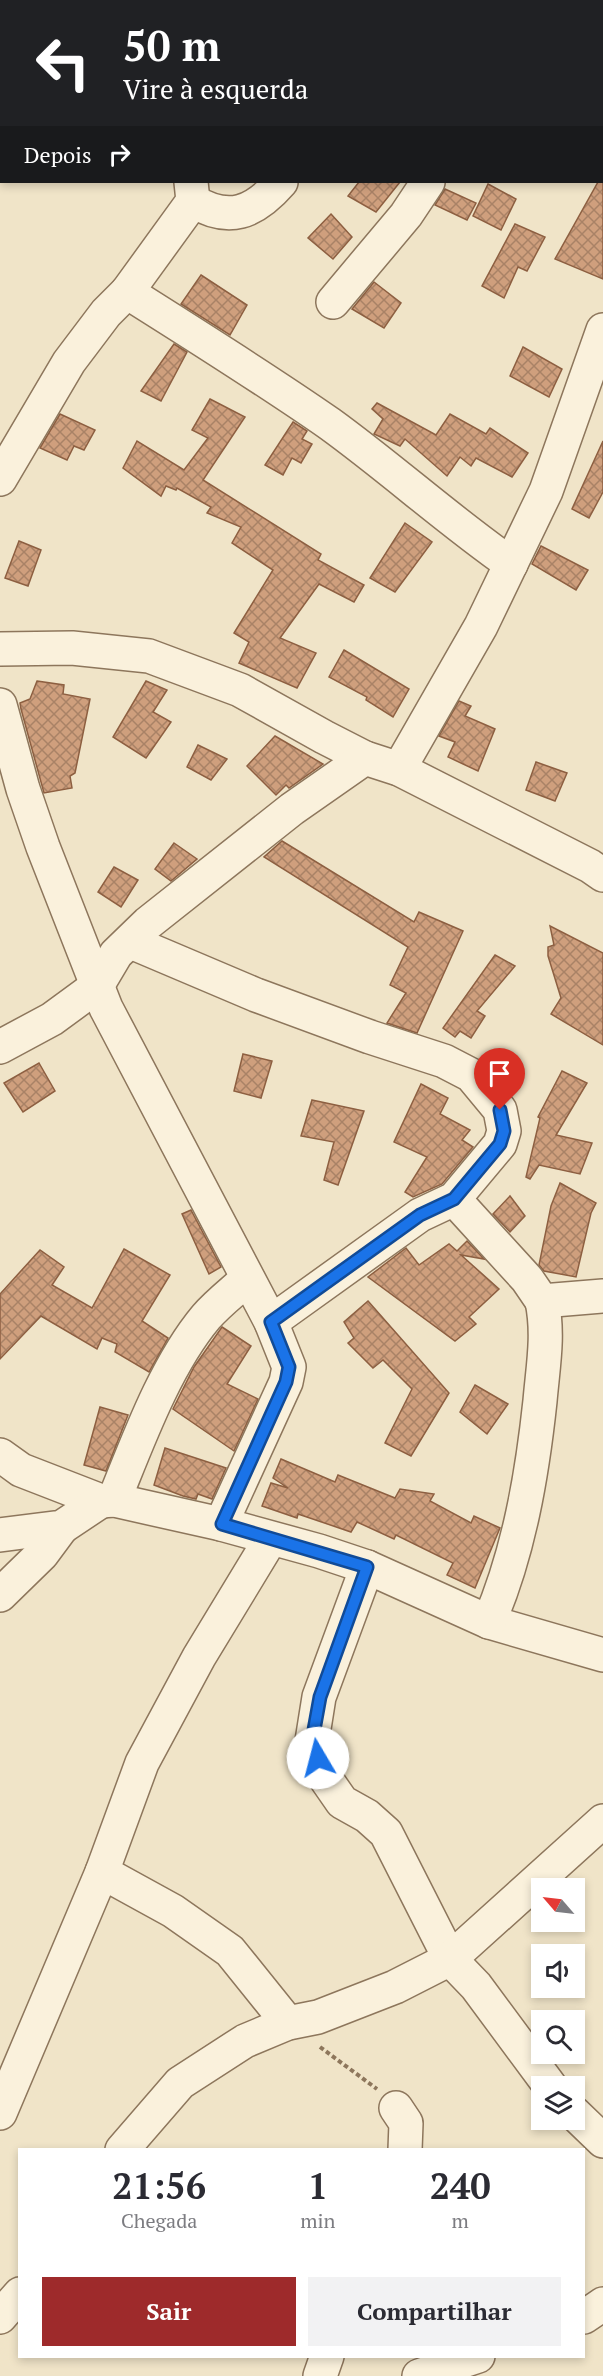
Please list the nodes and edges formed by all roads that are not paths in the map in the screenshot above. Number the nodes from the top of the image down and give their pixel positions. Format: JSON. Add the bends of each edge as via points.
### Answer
{"nodes":[{"id":1,"x":280,"y":183,"type":"edge"},
{"id":2,"x":427,"y":183,"type":"edge"},
{"id":3,"x":192,"y":191,"type":"edge"},
{"id":4,"x":127,"y":292,"type":"junction"},
{"id":5,"x":333,"y":302,"type":"dead end"},
{"id":6,"x":603,"y":330,"type":"edge"},
{"id":7,"x":0,"y":479,"type":"edge"},
{"id":8,"x":511,"y":564,"type":"junction"},
{"id":9,"x":0,"y":649,"type":"edge"},
{"id":10,"x":0,"y":705,"type":"edge"},
{"id":11,"x":365,"y":758,"type":"junction"},
{"id":12,"x":399,"y":769,"type":"junction"},
{"id":13,"x":603,"y":875,"type":"edge"},
{"id":14,"x":131,"y":942,"type":"junction"},
{"id":15,"x":97,"y":986,"type":"junction"},
{"id":16,"x":0,"y":1047,"type":"edge"},
{"id":17,"x":454,"y":1199,"type":"junction"},
{"id":18,"x":247,"y":1279,"type":"junction"},
{"id":19,"x":603,"y":1296,"type":"edge"},
{"id":20,"x":542,"y":1301,"type":"junction"},
{"id":21,"x":271,"y":1322,"type":"junction"},
{"id":22,"x":0,"y":1455,"type":"edge"},
{"id":23,"x":108,"y":1501,"type":"junction"},
{"id":24,"x":222,"y":1524,"type":"junction"},
{"id":25,"x":62,"y":1527,"type":"junction"},
{"id":26,"x":0,"y":1535,"type":"edge"},
{"id":27,"x":270,"y":1540,"type":"junction"},
{"id":28,"x":367,"y":1567,"type":"junction"},
{"id":29,"x":0,"y":1595,"type":"edge"},
{"id":30,"x":489,"y":1622,"type":"junction"},
{"id":31,"x":601,"y":1650,"type":"edge"},
{"id":32,"x":603,"y":1821,"type":"edge"},
{"id":33,"x":102,"y":1872,"type":"junction"},
{"id":34,"x":450,"y":1959,"type":"junction"},
{"id":35,"x":288,"y":2024,"type":"junction"},
{"id":36,"x":543,"y":2076,"type":"edge"},
{"id":37,"x":396,"y":2108,"type":"road end"},
{"id":38,"x":0,"y":2113,"type":"edge"},
{"id":39,"x":585,"y":2124,"type":"edge"},
{"id":40,"x":603,"y":2141,"type":"edge"},
{"id":41,"x":124,"y":2148,"type":"edge"},
{"id":42,"x":405,"y":2148,"type":"edge"},
{"id":43,"x":18,"y":2296,"type":"edge"},
{"id":44,"x":603,"y":2304,"type":"edge"},
{"id":45,"x":585,"y":2316,"type":"edge"},
{"id":46,"x":0,"y":2317,"type":"edge"},
{"id":47,"x":326,"y":2358,"type":"edge"},
{"id":48,"x":472,"y":2365,"type":"edge"},
{"id":49,"x":320,"y":2376,"type":"edge"},
{"id":50,"x":419,"y":2376,"type":"edge"}],
"edges":[{"from":1,"to":3,"type":"street","via":[[269,196],[237,214],[212,212]]},
{"from":2,"to":5,"type":"street","via":[[406,215]]},
{"from":3,"to":4,"type":"street"},
{"from":4,"to":7,"type":"street","via":[[69,362]]},
{"from":4,"to":8,"type":"street","via":[[332,426]]},
{"from":6,"to":8,"type":"street","via":[[546,491]]},
{"from":8,"to":12,"type":"street","via":[[481,626]]},
{"from":9,"to":11,"type":"street","via":[[72,648],[149,656],[240,690]]},
{"from":10,"to":15,"type":"street","via":[[30,808]]},
{"from":11,"to":12,"type":"street"},
{"from":11,"to":14,"type":"street","via":[[283,816],[148,923]]},
{"from":12,"to":13,"type":"street"},
{"from":14,"to":15,"type":"street","via":[[116,954]]},
{"from":14,"to":17,"type":"street","via":[[256,995],[444,1060],[471,1075],[500,1110],[504,1131],[500,1144]]},
{"from":15,"to":16,"type":"street","via":[[52,1019]]},
{"from":15,"to":18,"type":"street"},
{"from":17,"to":20,"type":"street","via":[[527,1279]]},
{"from":17,"to":21,"type":"street","via":[[420,1215]]},
{"from":18,"to":21,"type":"street"},
{"from":18,"to":23,"type":"street","via":[[206,1317],[176,1363]]},
{"from":19,"to":20,"type":"street"},
{"from":20,"to":30,"type":"street","via":[[547,1324],[537,1436],[519,1535],[506,1582]]},
{"from":21,"to":24,"type":"street","via":[[289,1367],[286,1382]]},
{"from":22,"to":23,"type":"street","via":[[21,1470]]},
{"from":23,"to":24,"type":"street"},
{"from":23,"to":25,"type":"street"},
{"from":24,"to":27,"type":"street"},
{"from":25,"to":26,"type":"street"},
{"from":25,"to":29,"type":"street","via":[[42,1554]]},
{"from":27,"to":28,"type":"street"},
{"from":27,"to":33,"type":"street","via":[[141,1763]]},
{"from":28,"to":30,"type":"street"},
{"from":28,"to":34,"type":"street","via":[[320,1697],[312,1741],[324,1776],[342,1802],[368,1816],[386,1833]]},
{"from":30,"to":31,"type":"street"},
{"from":32,"to":34,"type":"street"},
{"from":33,"to":35,"type":"street","via":[[173,1911],[230,1951]]},
{"from":33,"to":38,"type":"street"},
{"from":34,"to":35,"type":"street","via":[[395,1987],[318,2018]]},
{"from":34,"to":36,"type":"street","via":[[476,1986]]},
{"from":35,"to":41,"type":"street","via":[[244,2041],[180,2083]]},
{"from":37,"to":42,"type":"street","via":[[406,2123]]},
{"from":39,"to":40,"type":"street"},
{"from":43,"to":46,"type":"street"},
{"from":44,"to":45,"type":"street"},
{"from":47,"to":49,"type":"street"},
{"from":48,"to":50,"type":"street"}]}
